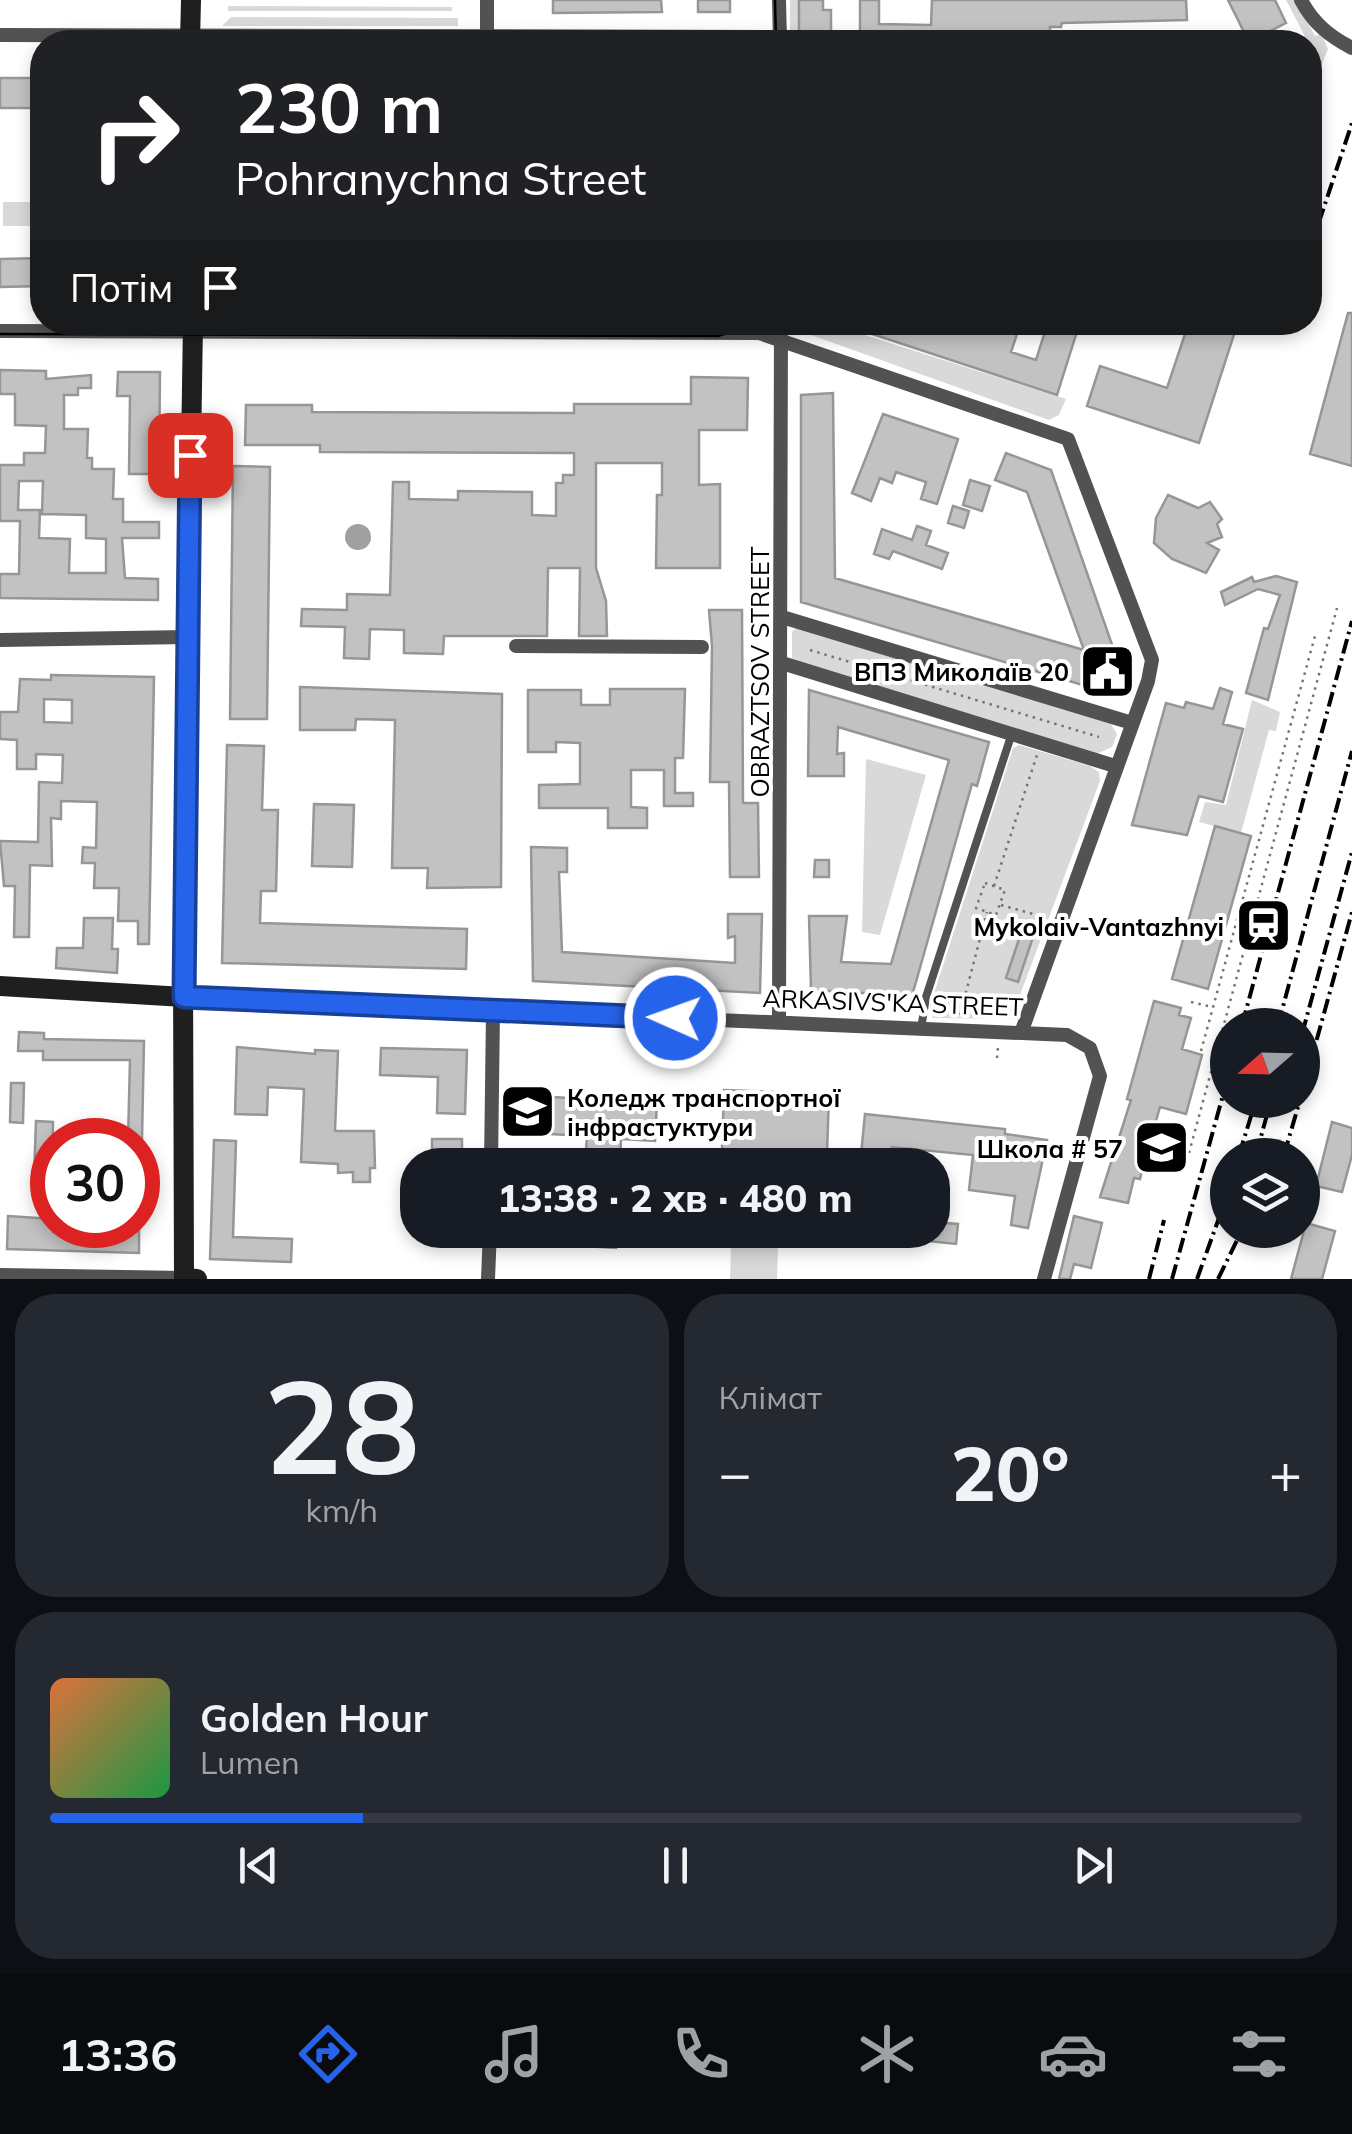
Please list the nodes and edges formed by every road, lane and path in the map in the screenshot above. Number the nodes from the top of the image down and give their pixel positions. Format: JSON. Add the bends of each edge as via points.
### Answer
{"nodes":[{"id":1,"x":191,"y":0,"type":"edge"},
{"id":2,"x":487,"y":0,"type":"edge"},
{"id":3,"x":779,"y":0,"type":"edge"},
{"id":4,"x":1301,"y":0,"type":"edge"},
{"id":5,"x":190,"y":30,"type":"edge"},
{"id":6,"x":487,"y":30,"type":"edge"},
{"id":7,"x":780,"y":30,"type":"edge"},
{"id":8,"x":0,"y":35,"type":"edge"},
{"id":9,"x":30,"y":36,"type":"edge"},
{"id":10,"x":1352,"y":48,"type":"edge"},
{"id":11,"x":30,"y":330,"type":"edge"},
{"id":12,"x":0,"y":331,"type":"edge"},
{"id":13,"x":193,"y":335,"type":"edge"},
{"id":14,"x":767,"y":335,"type":"edge"},
{"id":15,"x":781,"y":335,"type":"edge"},
{"id":16,"x":781,"y":340,"type":"junction"},
{"id":17,"x":1337,"y":608,"type":"dead end"},
{"id":18,"x":782,"y":617,"type":"junction"},
{"id":19,"x":188,"y":636,"type":"junction"},
{"id":20,"x":1315,"y":636,"type":"dead end"},
{"id":21,"x":0,"y":640,"type":"edge"},
{"id":22,"x":516,"y":646,"type":"dead end"},
{"id":23,"x":702,"y":646,"type":"dead end"},
{"id":24,"x":810,"y":650,"type":"dead end"},
{"id":25,"x":782,"y":663,"type":"junction"},
{"id":26,"x":1132,"y":724,"type":"junction"},
{"id":27,"x":1011,"y":736,"type":"junction"},
{"id":28,"x":1099,"y":737,"type":"dead end"},
{"id":29,"x":1283,"y":752,"type":"junction"},
{"id":30,"x":1037,"y":755,"type":"dead end"},
{"id":31,"x":1297,"y":757,"type":"junction"},
{"id":32,"x":1115,"y":766,"type":"junction"},
{"id":33,"x":1243,"y":863,"type":"dead end"},
{"id":34,"x":1252,"y":866,"type":"junction"},
{"id":35,"x":994,"y":886,"type":"junction"},
{"id":36,"x":970,"y":892,"type":"dead end"},
{"id":37,"x":980,"y":896,"type":"junction"},
{"id":38,"x":1233,"y":900,"type":"dead end"},
{"id":39,"x":1242,"y":903,"type":"junction"},
{"id":40,"x":1000,"y":904,"type":"junction"},
{"id":41,"x":987,"y":912,"type":"junction"},
{"id":42,"x":1044,"y":917,"type":"dead end"},
{"id":43,"x":1216,"y":961,"type":"dead end"},
{"id":44,"x":1225,"y":964,"type":"junction"},
{"id":45,"x":0,"y":986,"type":"edge"},
{"id":46,"x":184,"y":997,"type":"junction"},
{"id":47,"x":1191,"y":1002,"type":"dead end"},
{"id":48,"x":1213,"y":1008,"type":"joint"},
{"id":49,"x":493,"y":1011,"type":"junction"},
{"id":50,"x":960,"y":1015,"type":"dead end"},
{"id":51,"x":1210,"y":1019,"type":"edge"},
{"id":52,"x":779,"y":1022,"type":"junction"},
{"id":53,"x":921,"y":1029,"type":"junction"},
{"id":54,"x":1021,"y":1032,"type":"junction"},
{"id":55,"x":998,"y":1045,"type":"dead end"},
{"id":56,"x":1201,"y":1051,"type":"dead end"},
{"id":57,"x":997,"y":1058,"type":"dead end"},
{"id":58,"x":491,"y":1148,"type":"edge"},
{"id":59,"x":1189,"y":1153,"type":"dead end"},
{"id":60,"x":489,"y":1248,"type":"edge"},
{"id":61,"x":0,"y":1276,"type":"edge"},
{"id":62,"x":184,"y":1278,"type":"edge"},
{"id":63,"x":197,"y":1279,"type":"edge"},
{"id":64,"x":488,"y":1279,"type":"edge"},
{"id":65,"x":1044,"y":1279,"type":"edge"}],
"edges":[{"from":1,"to":5,"type":"main road"},
{"from":2,"to":6,"type":"street"},
{"from":3,"to":7,"type":"street"},
{"from":4,"to":10,"type":"street","via":[[1331,37]]},
{"from":8,"to":9,"type":"street"},
{"from":11,"to":12,"type":"street"},
{"from":13,"to":19,"type":"main road"},
{"from":14,"to":16,"type":"street"},
{"from":15,"to":16,"type":"street","name":"OBRAZTSOV STREET"},
{"from":16,"to":18,"type":"street","name":"OBRAZTSOV STREET"},
{"from":16,"to":26,"type":"street","via":[[1068,439],[1152,660]]},
{"from":17,"to":31,"type":"path"},
{"from":18,"to":25,"type":"street","name":"OBRAZTSOV STREET"},
{"from":18,"to":26,"type":"street"},
{"from":19,"to":21,"type":"street"},
{"from":19,"to":46,"type":"main road"},
{"from":20,"to":29,"type":"path"},
{"from":22,"to":23,"type":"street"},
{"from":24,"to":28,"type":"path"},
{"from":25,"to":27,"type":"street"},
{"from":25,"to":52,"type":"street","name":"OBRAZTSOV STREET"},
{"from":26,"to":32,"type":"street"},
{"from":27,"to":32,"type":"street"},
{"from":27,"to":53,"type":"lane"},
{"from":29,"to":31,"type":"path"},
{"from":29,"to":34,"type":"path"},
{"from":30,"to":35,"type":"path"},
{"from":31,"to":59,"type":"path"},
{"from":32,"to":54,"type":"street"},
{"from":33,"to":34,"type":"path"},
{"from":34,"to":39,"type":"path"},
{"from":35,"to":37,"type":"path","via":[[985,883]]},
{"from":35,"to":40,"type":"path","via":[[1005,890]]},
{"from":36,"to":37,"type":"path"},
{"from":37,"to":41,"type":"path","via":[[976,908]]},
{"from":38,"to":39,"type":"path"},
{"from":39,"to":44,"type":"path"},
{"from":40,"to":41,"type":"path","via":[[996,915]]},
{"from":40,"to":42,"type":"path"},
{"from":41,"to":50,"type":"path"},
{"from":43,"to":44,"type":"path"},
{"from":44,"to":48,"type":"path"},
{"from":45,"to":46,"type":"main road","name":"ARKASIVS'KA STREET"},
{"from":46,"to":49,"type":"street","name":"ARKASIVS'KA STREET"},
{"from":46,"to":62,"type":"main road"},
{"from":47,"to":48,"type":"path"},
{"from":49,"to":52,"type":"street","name":"ARKASIVS'KA STREET"},
{"from":49,"to":58,"type":"street"},
{"from":51,"to":56,"type":"path"},
{"from":52,"to":53,"type":"street","name":"ARKASIVS'KA STREET"},
{"from":53,"to":54,"type":"street","name":"ARKASIVS'KA STREET"},
{"from":54,"to":65,"type":"street","name":"ARKASIVS'KA STREET","via":[[1079,1040],[1090,1048],[1100,1076]]},
{"from":55,"to":57,"type":"path"},
{"from":60,"to":64,"type":"street"},
{"from":61,"to":62,"type":"street"},
{"from":62,"to":63,"type":"main road"}]}
